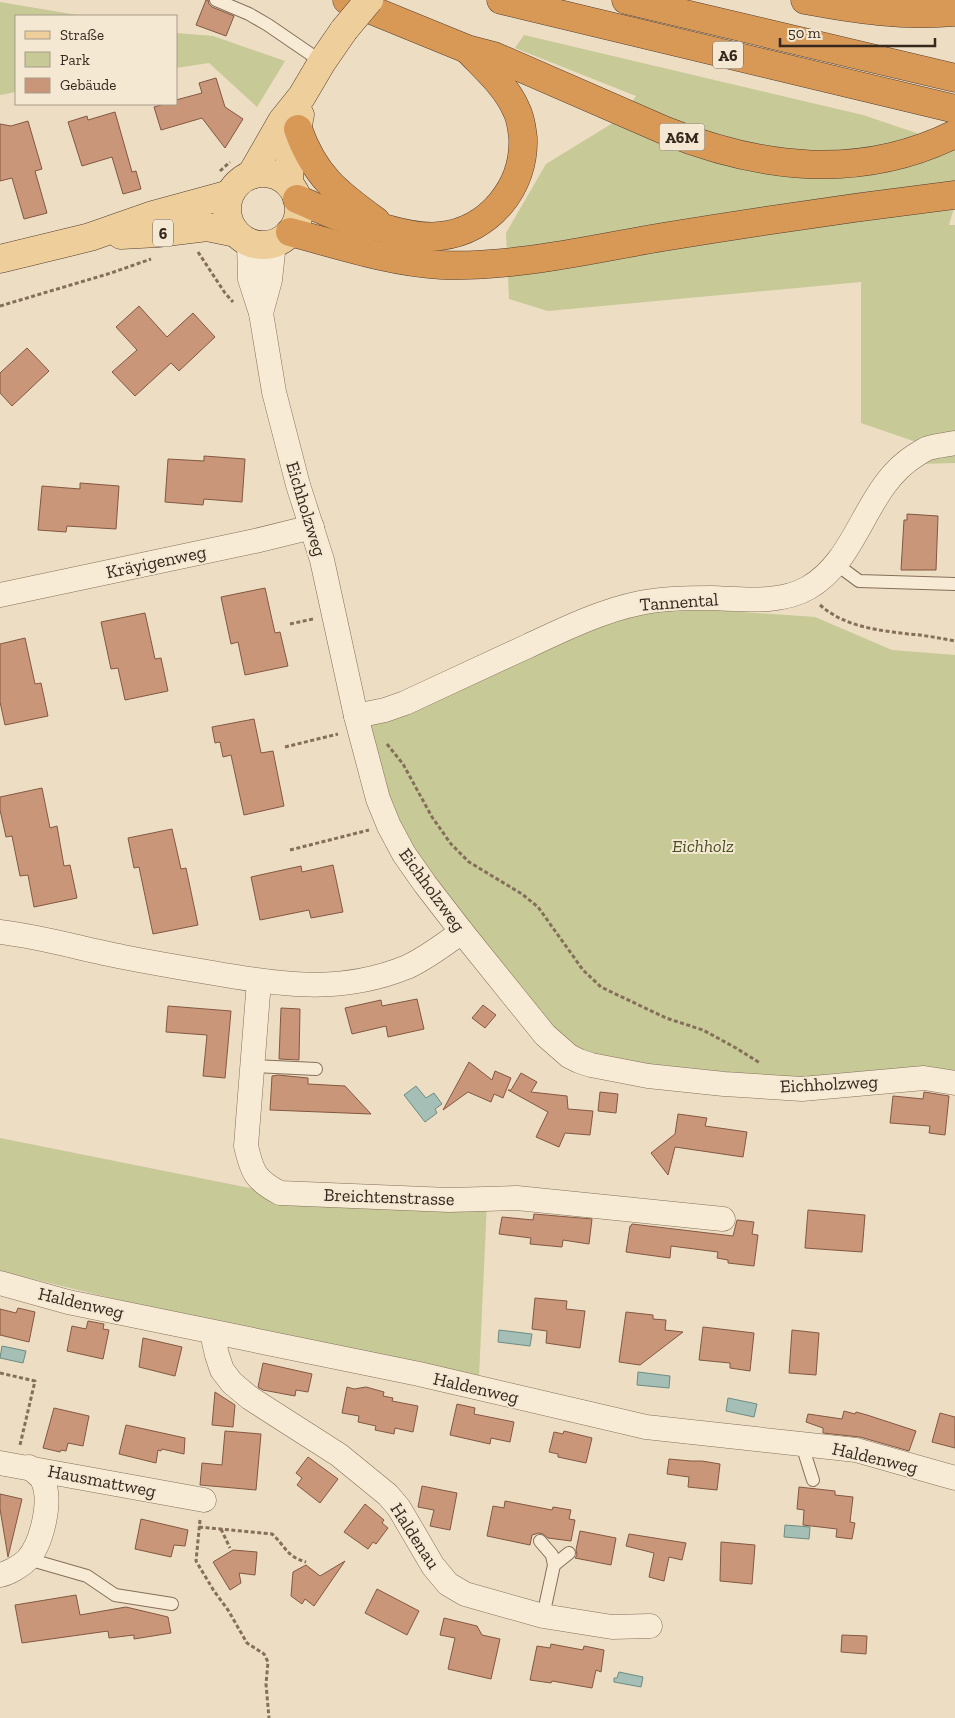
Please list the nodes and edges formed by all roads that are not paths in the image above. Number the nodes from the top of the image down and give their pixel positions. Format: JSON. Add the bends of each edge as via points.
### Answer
{"nodes":[{"id":1,"x":216,"y":0,"type":"edge"},
{"id":2,"x":347,"y":0,"type":"edge"},
{"id":3,"x":369,"y":0,"type":"edge"},
{"id":4,"x":501,"y":0,"type":"edge"},
{"id":5,"x":626,"y":0,"type":"edge"},
{"id":6,"x":805,"y":0,"type":"edge"},
{"id":7,"x":955,"y":12,"type":"edge"},
{"id":8,"x":467,"y":49,"type":"junction"},
{"id":9,"x":322,"y":62,"type":"junction"},
{"id":10,"x":955,"y":78,"type":"edge"},
{"id":11,"x":302,"y":96,"type":"junction"},
{"id":12,"x":955,"y":109,"type":"edge"},
{"id":13,"x":298,"y":129,"type":"junction"},
{"id":14,"x":955,"y":134,"type":"edge"},
{"id":15,"x":251,"y":175,"type":"junction"},
{"id":16,"x":293,"y":192,"type":"junction"},
{"id":17,"x":230,"y":194,"type":"junction"},
{"id":18,"x":955,"y":196,"type":"edge"},
{"id":19,"x":387,"y":229,"type":"junction"},
{"id":20,"x":90,"y":237,"type":"junction"},
{"id":21,"x":262,"y":237,"type":"junction"},
{"id":22,"x":0,"y":259,"type":"edge"},
{"id":23,"x":955,"y":443,"type":"edge"},
{"id":24,"x":312,"y":527,"type":"junction"},
{"id":25,"x":836,"y":564,"type":"junction"},
{"id":26,"x":955,"y":584,"type":"edge"},
{"id":27,"x":0,"y":595,"type":"edge"},
{"id":28,"x":358,"y":723,"type":"junction"},
{"id":29,"x":0,"y":932,"type":"edge"},
{"id":30,"x":462,"y":932,"type":"junction"},
{"id":31,"x":259,"y":981,"type":"junction"},
{"id":32,"x":253,"y":1066,"type":"junction"},
{"id":33,"x":316,"y":1069,"type":"dead end"},
{"id":34,"x":955,"y":1083,"type":"edge"},
{"id":35,"x":723,"y":1219,"type":"dead end"},
{"id":36,"x":0,"y":1283,"type":"edge"},
{"id":37,"x":215,"y":1333,"type":"junction"},
{"id":38,"x":802,"y":1445,"type":"junction"},
{"id":39,"x":15,"y":1465,"type":"edge"},
{"id":40,"x":955,"y":1478,"type":"edge"},
{"id":41,"x":813,"y":1480,"type":"dead end"},
{"id":42,"x":204,"y":1500,"type":"road end"},
{"id":43,"x":540,"y":1541,"type":"dead end"},
{"id":44,"x":569,"y":1552,"type":"dead end"},
{"id":45,"x":28,"y":1559,"type":"junction"},
{"id":46,"x":554,"y":1565,"type":"junction"},
{"id":47,"x":0,"y":1575,"type":"edge"},
{"id":48,"x":172,"y":1604,"type":"dead end"},
{"id":49,"x":543,"y":1616,"type":"junction"},
{"id":50,"x":650,"y":1626,"type":"dead end"}],
"edges":[{"from":1,"to":9,"type":"lane","via":[[249,14]]},
{"from":2,"to":8,"type":"highway"},
{"from":3,"to":9,"type":"main road","bridge":true},
{"from":4,"to":12,"type":"highway","number":"A6"},
{"from":5,"to":10,"type":"highway","number":"A6"},
{"from":6,"to":7,"type":"highway","via":[[900,14]]},
{"from":8,"to":14,"type":"highway","number":"A6M","via":[[494,56],[692,141],[768,161],[805,165],[870,160],[910,152]]},
{"from":8,"to":19,"type":"highway","via":[[502,86],[517,109],[523,148],[514,184],[492,214],[458,232],[422,236]]},
{"from":9,"to":11,"type":"main road"},
{"from":11,"to":13,"type":"main road"},
{"from":11,"to":15,"type":"main road","via":[[282,122]]},
{"from":13,"to":16,"type":"main road","via":[[290,161]]},
{"from":13,"to":19,"type":"highway","via":[[310,159],[324,178]]},
{"from":15,"to":16,"type":"main road","via":[[271,174],[281,178]]},
{"from":15,"to":17,"type":"main road"},
{"from":16,"to":19,"type":"highway","via":[[344,219]]},
{"from":16,"to":21,"type":"main road","via":[[298,210],[296,222]]},
{"from":17,"to":20,"type":"main road","number":"6","via":[[153,215]]},
{"from":17,"to":21,"type":"main road","via":[[229,221]]},
{"from":18,"to":21,"type":"highway","via":[[798,216],[522,261],[476,265],[413,262]]},
{"from":20,"to":21,"type":"main road","number":"6","via":[[207,227]]},
{"from":20,"to":22,"type":"main road","number":"6"},
{"from":21,"to":24,"type":"street","name":"Eichholzweg","via":[[250,280],[261,316],[276,400]]},
{"from":23,"to":25,"type":"street","name":"Tannental","via":[[928,448],[903,463],[888,478]]},
{"from":24,"to":27,"type":"street","name":"Kräyigenweg"},
{"from":24,"to":28,"type":"street","name":"Eichholzweg","via":[[335,614]]},
{"from":25,"to":26,"type":"lane","via":[[859,581]]},
{"from":25,"to":28,"type":"street","name":"Tannental","via":[[806,589],[784,596],[676,598],[606,612]]},
{"from":28,"to":30,"type":"street","name":"Eichholzweg","via":[[378,799],[389,826],[404,854]]},
{"from":29,"to":31,"type":"street"},
{"from":30,"to":31,"type":"street","via":[[407,967],[356,982],[308,985]]},
{"from":30,"to":34,"type":"street","name":"Eichholzweg","via":[[545,1036],[569,1056],[591,1065],[657,1077],[802,1089],[924,1078]]},
{"from":31,"to":32,"type":"street","name":"Breichtenstrasse"},
{"from":32,"to":33,"type":"lane"},
{"from":32,"to":35,"type":"street","name":"Breichtenstrasse","via":[[246,1146],[251,1167],[263,1184],[280,1193],[449,1200],[517,1198]]},
{"from":36,"to":37,"type":"street","name":"Haldenweg","via":[[68,1302]]},
{"from":37,"to":38,"type":"street","name":"Haldenweg","via":[[419,1374],[646,1427]]},
{"from":37,"to":49,"type":"street","name":"Haldenau","via":[[214,1342],[222,1370],[232,1383],[339,1455],[388,1495],[448,1584],[465,1594]]},
{"from":38,"to":40,"type":"street","name":"Haldenweg","via":[[856,1450]]},
{"from":38,"to":41,"type":"lane"},
{"from":39,"to":42,"type":"street","name":"Hausmattweg"},
{"from":39,"to":45,"type":"street","via":[[43,1480],[48,1500],[40,1537]]},
{"from":43,"to":46,"type":"lane","via":[[552,1555]]},
{"from":44,"to":46,"type":"lane"},
{"from":45,"to":47,"type":"street","via":[[7,1574]]},
{"from":45,"to":48,"type":"lane","via":[[87,1576],[115,1595]]},
{"from":46,"to":49,"type":"lane"},
{"from":49,"to":50,"type":"street","name":"Haldenau","via":[[612,1627]]}]}
